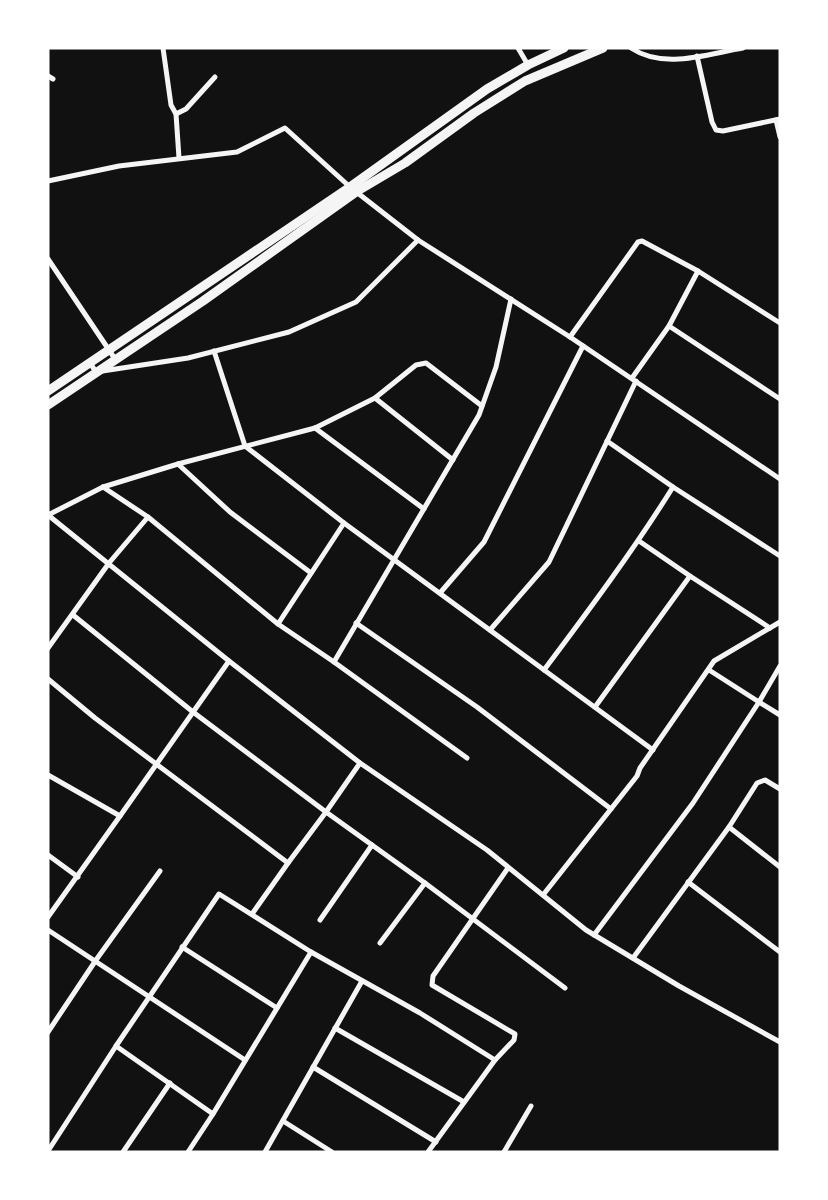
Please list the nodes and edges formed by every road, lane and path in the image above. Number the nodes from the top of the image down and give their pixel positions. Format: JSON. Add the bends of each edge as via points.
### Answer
{"nodes":[{"id":1,"x":163,"y":48,"type":"edge"},
{"id":2,"x":518,"y":48,"type":"edge"},
{"id":3,"x":564,"y":48,"type":"edge"},
{"id":4,"x":603,"y":48,"type":"edge"},
{"id":5,"x":632,"y":48,"type":"edge"},
{"id":6,"x":743,"y":48,"type":"edge"},
{"id":7,"x":697,"y":56,"type":"junction"},
{"id":8,"x":528,"y":65,"type":"junction"},
{"id":9,"x":215,"y":77,"type":"dead end"},
{"id":10,"x":176,"y":114,"type":"junction"},
{"id":11,"x":778,"y":120,"type":"edge"},
{"id":12,"x":780,"y":137,"type":"edge"},
{"id":13,"x":179,"y":159,"type":"junction"},
{"id":14,"x":48,"y":181,"type":"edge"},
{"id":15,"x":353,"y":190,"type":"junction"},
{"id":16,"x":418,"y":240,"type":"junction"},
{"id":17,"x":48,"y":259,"type":"edge"},
{"id":18,"x":698,"y":271,"type":"junction"},
{"id":19,"x":511,"y":299,"type":"junction"},
{"id":20,"x":780,"y":323,"type":"edge"},
{"id":21,"x":669,"y":326,"type":"junction"},
{"id":22,"x":570,"y":337,"type":"junction"},
{"id":23,"x":583,"y":346,"type":"junction"},
{"id":24,"x":110,"y":349,"type":"junction"},
{"id":25,"x":214,"y":351,"type":"junction"},
{"id":26,"x":115,"y":359,"type":"junction"},
{"id":27,"x":90,"y":363,"type":"junction"},
{"id":28,"x":96,"y":372,"type":"junction"},
{"id":29,"x":634,"y":380,"type":"junction"},
{"id":30,"x":48,"y":392,"type":"edge"},
{"id":31,"x":375,"y":398,"type":"junction"},
{"id":32,"x":780,"y":399,"type":"edge"},
{"id":33,"x":48,"y":405,"type":"edge"},
{"id":34,"x":482,"y":406,"type":"junction"},
{"id":35,"x":315,"y":428,"type":"junction"},
{"id":36,"x":607,"y":441,"type":"junction"},
{"id":37,"x":245,"y":446,"type":"junction"},
{"id":38,"x":453,"y":460,"type":"junction"},
{"id":39,"x":178,"y":464,"type":"junction"},
{"id":40,"x":780,"y":480,"type":"edge"},
{"id":41,"x":103,"y":487,"type":"junction"},
{"id":42,"x":673,"y":487,"type":"junction"},
{"id":43,"x":424,"y":508,"type":"junction"},
{"id":44,"x":148,"y":517,"type":"junction"},
{"id":45,"x":344,"y":523,"type":"junction"},
{"id":46,"x":639,"y":541,"type":"junction"},
{"id":47,"x":780,"y":556,"type":"edge"},
{"id":48,"x":394,"y":559,"type":"junction"},
{"id":49,"x":109,"y":563,"type":"junction"},
{"id":50,"x":311,"y":573,"type":"junction"},
{"id":51,"x":690,"y":576,"type":"junction"},
{"id":52,"x":440,"y":593,"type":"junction"},
{"id":53,"x":74,"y":615,"type":"junction"},
{"id":54,"x":780,"y":622,"type":"edge"},
{"id":55,"x":357,"y":623,"type":"junction"},
{"id":56,"x":278,"y":624,"type":"junction"},
{"id":57,"x":770,"y":628,"type":"junction"},
{"id":58,"x":490,"y":630,"type":"junction"},
{"id":59,"x":48,"y":648,"type":"edge"},
{"id":60,"x":229,"y":661,"type":"junction"},
{"id":61,"x":334,"y":662,"type":"junction"},
{"id":62,"x":780,"y":666,"type":"edge"},
{"id":63,"x":709,"y":669,"type":"junction"},
{"id":64,"x":544,"y":670,"type":"junction"},
{"id":65,"x":48,"y":679,"type":"edge"},
{"id":66,"x":759,"y":702,"type":"junction"},
{"id":67,"x":595,"y":707,"type":"junction"},
{"id":68,"x":192,"y":712,"type":"junction"},
{"id":69,"x":780,"y":715,"type":"edge"},
{"id":70,"x":653,"y":750,"type":"junction"},
{"id":71,"x":467,"y":758,"type":"dead end"},
{"id":72,"x":157,"y":763,"type":"junction"},
{"id":73,"x":360,"y":763,"type":"junction"},
{"id":74,"x":48,"y":775,"type":"edge"},
{"id":75,"x":780,"y":789,"type":"edge"},
{"id":76,"x":611,"y":809,"type":"junction"},
{"id":77,"x":326,"y":812,"type":"junction"},
{"id":78,"x":120,"y":816,"type":"junction"},
{"id":79,"x":729,"y":827,"type":"junction"},
{"id":80,"x":372,"y":845,"type":"junction"},
{"id":81,"x":48,"y":855,"type":"edge"},
{"id":82,"x":288,"y":863,"type":"junction"},
{"id":83,"x":508,"y":867,"type":"junction"},
{"id":84,"x":780,"y":867,"type":"edge"},
{"id":85,"x":160,"y":872,"type":"dead end"},
{"id":86,"x":78,"y":877,"type":"junction"},
{"id":87,"x":688,"y":882,"type":"junction"},
{"id":88,"x":425,"y":883,"type":"junction"},
{"id":89,"x":543,"y":895,"type":"junction"},
{"id":90,"x":252,"y":914,"type":"junction"},
{"id":91,"x":48,"y":917,"type":"edge"},
{"id":92,"x":472,"y":919,"type":"junction"},
{"id":93,"x":320,"y":920,"type":"dead end"},
{"id":94,"x":48,"y":930,"type":"edge"},
{"id":95,"x":594,"y":935,"type":"junction"},
{"id":96,"x":380,"y":944,"type":"dead end"},
{"id":97,"x":182,"y":947,"type":"junction"},
{"id":98,"x":311,"y":952,"type":"junction"},
{"id":99,"x":780,"y":952,"type":"edge"},
{"id":100,"x":633,"y":958,"type":"junction"},
{"id":101,"x":96,"y":960,"type":"junction"},
{"id":102,"x":362,"y":981,"type":"junction"},
{"id":103,"x":565,"y":988,"type":"dead end"},
{"id":104,"x":150,"y":997,"type":"junction"},
{"id":105,"x":278,"y":1008,"type":"junction"},
{"id":106,"x":335,"y":1028,"type":"junction"},
{"id":107,"x":48,"y":1032,"type":"edge"},
{"id":108,"x":780,"y":1042,"type":"edge"},
{"id":109,"x":116,"y":1046,"type":"junction"},
{"id":110,"x":245,"y":1060,"type":"junction"},
{"id":111,"x":495,"y":1060,"type":"junction"},
{"id":112,"x":313,"y":1067,"type":"junction"},
{"id":113,"x":170,"y":1083,"type":"junction"},
{"id":114,"x":464,"y":1102,"type":"junction"},
{"id":115,"x":531,"y":1106,"type":"dead end"},
{"id":116,"x":213,"y":1114,"type":"junction"},
{"id":117,"x":283,"y":1121,"type":"junction"},
{"id":118,"x":435,"y":1142,"type":"junction"},
{"id":119,"x":48,"y":1151,"type":"edge"},
{"id":120,"x":123,"y":1152,"type":"edge"},
{"id":121,"x":188,"y":1152,"type":"edge"},
{"id":122,"x":265,"y":1152,"type":"edge"},
{"id":123,"x":332,"y":1152,"type":"edge"},
{"id":124,"x":428,"y":1152,"type":"edge"},
{"id":125,"x":504,"y":1152,"type":"edge"}],
"edges":[{"from":1,"to":10,"type":"street","via":[[171,105]]},
{"from":2,"to":8,"type":"street"},
{"from":3,"to":8,"type":"highway"},
{"from":4,"to":15,"type":"highway","via":[[525,81],[405,163]]},
{"from":5,"to":7,"type":"street","via":[[665,61]]},
{"from":6,"to":7,"type":"street"},
{"from":7,"to":11,"type":"street","via":[[716,130],[723,132]]},
{"from":8,"to":15,"type":"highway","via":[[486,89]]},
{"from":9,"to":10,"type":"street","via":[[186,109]]},
{"from":10,"to":13,"type":"street"},
{"from":11,"to":12,"type":"street"},
{"from":13,"to":14,"type":"street","via":[[119,166]]},
{"from":13,"to":15,"type":"street","via":[[237,152],[285,128]]},
{"from":15,"to":16,"type":"street"},
{"from":15,"to":24,"type":"highway"},
{"from":15,"to":26,"type":"highway","via":[[203,301]]},
{"from":16,"to":19,"type":"street"},
{"from":16,"to":25,"type":"street","via":[[356,302],[290,332]]},
{"from":17,"to":24,"type":"street"},
{"from":18,"to":20,"type":"street"},
{"from":18,"to":21,"type":"street"},
{"from":18,"to":22,"type":"street","via":[[638,242]]},
{"from":19,"to":22,"type":"street"},
{"from":19,"to":34,"type":"street","via":[[496,367]]},
{"from":21,"to":29,"type":"street"},
{"from":21,"to":32,"type":"street"},
{"from":22,"to":23,"type":"street"},
{"from":23,"to":29,"type":"street"},
{"from":23,"to":52,"type":"street","via":[[484,542]]},
{"from":24,"to":26,"type":"street"},
{"from":24,"to":27,"type":"highway"},
{"from":25,"to":28,"type":"street"},
{"from":25,"to":37,"type":"street"},
{"from":26,"to":28,"type":"highway"},
{"from":27,"to":28,"type":"street"},
{"from":27,"to":30,"type":"highway"},
{"from":28,"to":33,"type":"highway"},
{"from":29,"to":36,"type":"street"},
{"from":29,"to":40,"type":"street"},
{"from":31,"to":34,"type":"street","via":[[416,365],[426,363]]},
{"from":31,"to":35,"type":"street"},
{"from":31,"to":38,"type":"street"},
{"from":34,"to":38,"type":"street"},
{"from":35,"to":37,"type":"street"},
{"from":35,"to":43,"type":"street"},
{"from":36,"to":42,"type":"street"},
{"from":36,"to":58,"type":"street","via":[[549,562]]},
{"from":37,"to":39,"type":"street"},
{"from":37,"to":45,"type":"street"},
{"from":38,"to":43,"type":"street"},
{"from":39,"to":41,"type":"street"},
{"from":39,"to":50,"type":"street","via":[[230,512]]},
{"from":41,"to":44,"type":"street"},
{"from":41,"to":49,"type":"street","via":[[48,515]]},
{"from":42,"to":46,"type":"street"},
{"from":42,"to":47,"type":"street"},
{"from":43,"to":48,"type":"street"},
{"from":44,"to":49,"type":"street"},
{"from":44,"to":56,"type":"street"},
{"from":45,"to":48,"type":"street"},
{"from":45,"to":50,"type":"street"},
{"from":46,"to":51,"type":"street"},
{"from":46,"to":64,"type":"street"},
{"from":48,"to":52,"type":"street"},
{"from":48,"to":55,"type":"street"},
{"from":49,"to":53,"type":"street"},
{"from":49,"to":60,"type":"street"},
{"from":50,"to":56,"type":"street"},
{"from":51,"to":57,"type":"street"},
{"from":51,"to":67,"type":"street"},
{"from":52,"to":58,"type":"street"},
{"from":53,"to":59,"type":"street"},
{"from":53,"to":68,"type":"street"},
{"from":54,"to":57,"type":"street"},
{"from":55,"to":61,"type":"street"},
{"from":55,"to":76,"type":"street","via":[[477,707]]},
{"from":56,"to":61,"type":"street"},
{"from":57,"to":63,"type":"street","via":[[714,662]]},
{"from":58,"to":64,"type":"street"},
{"from":60,"to":68,"type":"street"},
{"from":60,"to":73,"type":"street"},
{"from":61,"to":71,"type":"street"},
{"from":62,"to":66,"type":"street"},
{"from":63,"to":66,"type":"street"},
{"from":63,"to":70,"type":"street"},
{"from":64,"to":67,"type":"street"},
{"from":65,"to":72,"type":"street"},
{"from":66,"to":69,"type":"street"},
{"from":66,"to":95,"type":"street","via":[[693,803]]},
{"from":67,"to":70,"type":"street"},
{"from":68,"to":72,"type":"street"},
{"from":68,"to":77,"type":"street"},
{"from":70,"to":76,"type":"street"},
{"from":72,"to":78,"type":"street"},
{"from":72,"to":82,"type":"street"},
{"from":73,"to":77,"type":"street"},
{"from":73,"to":83,"type":"street"},
{"from":74,"to":78,"type":"street"},
{"from":75,"to":79,"type":"street","via":[[765,780],[757,783]]},
{"from":76,"to":89,"type":"street"},
{"from":77,"to":80,"type":"street"},
{"from":77,"to":82,"type":"street"},
{"from":78,"to":86,"type":"street"},
{"from":79,"to":84,"type":"street"},
{"from":79,"to":87,"type":"street"},
{"from":80,"to":88,"type":"street"},
{"from":80,"to":93,"type":"street"},
{"from":81,"to":86,"type":"street"},
{"from":82,"to":90,"type":"street"},
{"from":83,"to":89,"type":"street"},
{"from":83,"to":92,"type":"street"},
{"from":85,"to":101,"type":"street"},
{"from":86,"to":91,"type":"street"},
{"from":87,"to":99,"type":"street"},
{"from":87,"to":100,"type":"street"},
{"from":88,"to":92,"type":"street"},
{"from":88,"to":96,"type":"street"},
{"from":89,"to":95,"type":"street"},
{"from":90,"to":97,"type":"street","via":[[219,894]]},
{"from":90,"to":98,"type":"street"},
{"from":92,"to":103,"type":"street"},
{"from":92,"to":111,"type":"street","via":[[433,976],[432,985],[515,1034]]},
{"from":94,"to":101,"type":"street"},
{"from":95,"to":100,"type":"street"},
{"from":97,"to":104,"type":"street"},
{"from":97,"to":105,"type":"street"},
{"from":98,"to":102,"type":"street"},
{"from":98,"to":105,"type":"street"},
{"from":100,"to":108,"type":"street"},
{"from":101,"to":104,"type":"street"},
{"from":101,"to":107,"type":"street"},
{"from":102,"to":106,"type":"street"},
{"from":102,"to":111,"type":"street"},
{"from":104,"to":109,"type":"street"},
{"from":104,"to":110,"type":"street"},
{"from":105,"to":110,"type":"street"},
{"from":106,"to":112,"type":"street"},
{"from":106,"to":114,"type":"street"},
{"from":109,"to":113,"type":"street"},
{"from":109,"to":119,"type":"street"},
{"from":110,"to":116,"type":"street"},
{"from":111,"to":114,"type":"street"},
{"from":112,"to":117,"type":"street"},
{"from":112,"to":118,"type":"street"},
{"from":113,"to":116,"type":"street"},
{"from":113,"to":120,"type":"street"},
{"from":114,"to":118,"type":"street"},
{"from":115,"to":125,"type":"street"},
{"from":116,"to":121,"type":"street"},
{"from":117,"to":122,"type":"street"},
{"from":117,"to":123,"type":"street"},
{"from":118,"to":124,"type":"street"}]}
